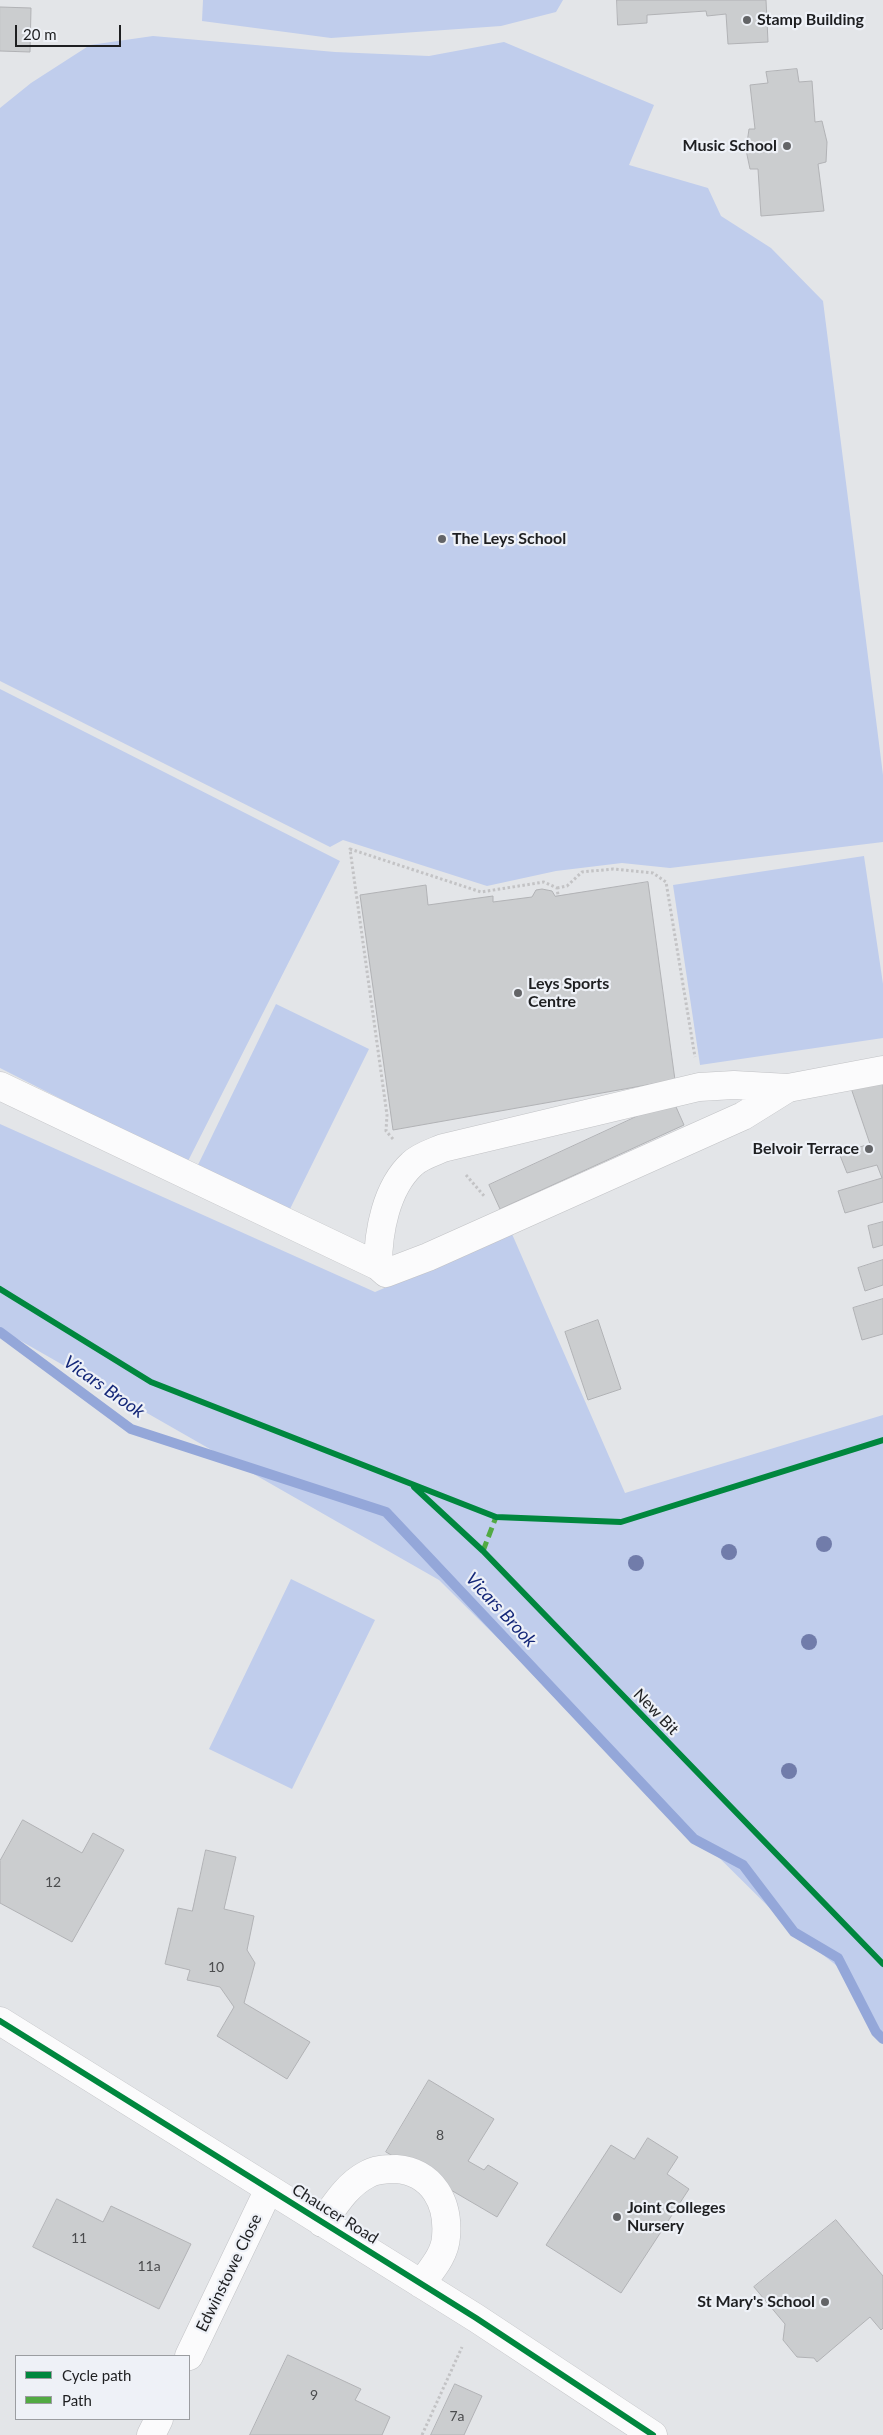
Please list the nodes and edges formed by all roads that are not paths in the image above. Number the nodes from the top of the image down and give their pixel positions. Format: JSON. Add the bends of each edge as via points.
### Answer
{"nodes":[{"id":1,"x":883,"y":1070,"type":"edge"},
{"id":2,"x":0,"y":1086,"type":"edge"},
{"id":3,"x":788,"y":1088,"type":"junction"},
{"id":4,"x":378,"y":1266,"type":"junction"},
{"id":5,"x":0,"y":2022,"type":"edge"},
{"id":6,"x":269,"y":2189,"type":"junction"},
{"id":7,"x":322,"y":2223,"type":"junction"},
{"id":8,"x":421,"y":2284,"type":"junction"},
{"id":9,"x":189,"y":2355,"type":"edge"},
{"id":10,"x":158,"y":2420,"type":"edge"},
{"id":11,"x":151,"y":2435,"type":"edge"},
{"id":12,"x":653,"y":2435,"type":"edge"}],
"edges":[{"from":1,"to":3,"type":"street"},
{"from":2,"to":4,"type":"street"},
{"from":3,"to":4,"type":"street","via":[[743,1116],[506,1222],[386,1273]]},
{"from":3,"to":4,"type":"street","via":[[699,1087],[443,1148],[413,1162],[400,1177],[390,1196],[378,1247]]},
{"from":5,"to":6,"type":"street","name":"Chaucer Road"},
{"from":6,"to":7,"type":"street","name":"Chaucer Road"},
{"from":6,"to":9,"type":"street","name":"Edwinstowe Close"},
{"from":7,"to":8,"type":"street","name":"Chaucer Road"},
{"from":7,"to":8,"type":"street","via":[[349,2187],[367,2174],[384,2169],[420,2174],[444,2203],[446,2239],[441,2254]]},
{"from":8,"to":12,"type":"street","name":"Chaucer Road"},
{"from":10,"to":11,"type":"street"}]}
